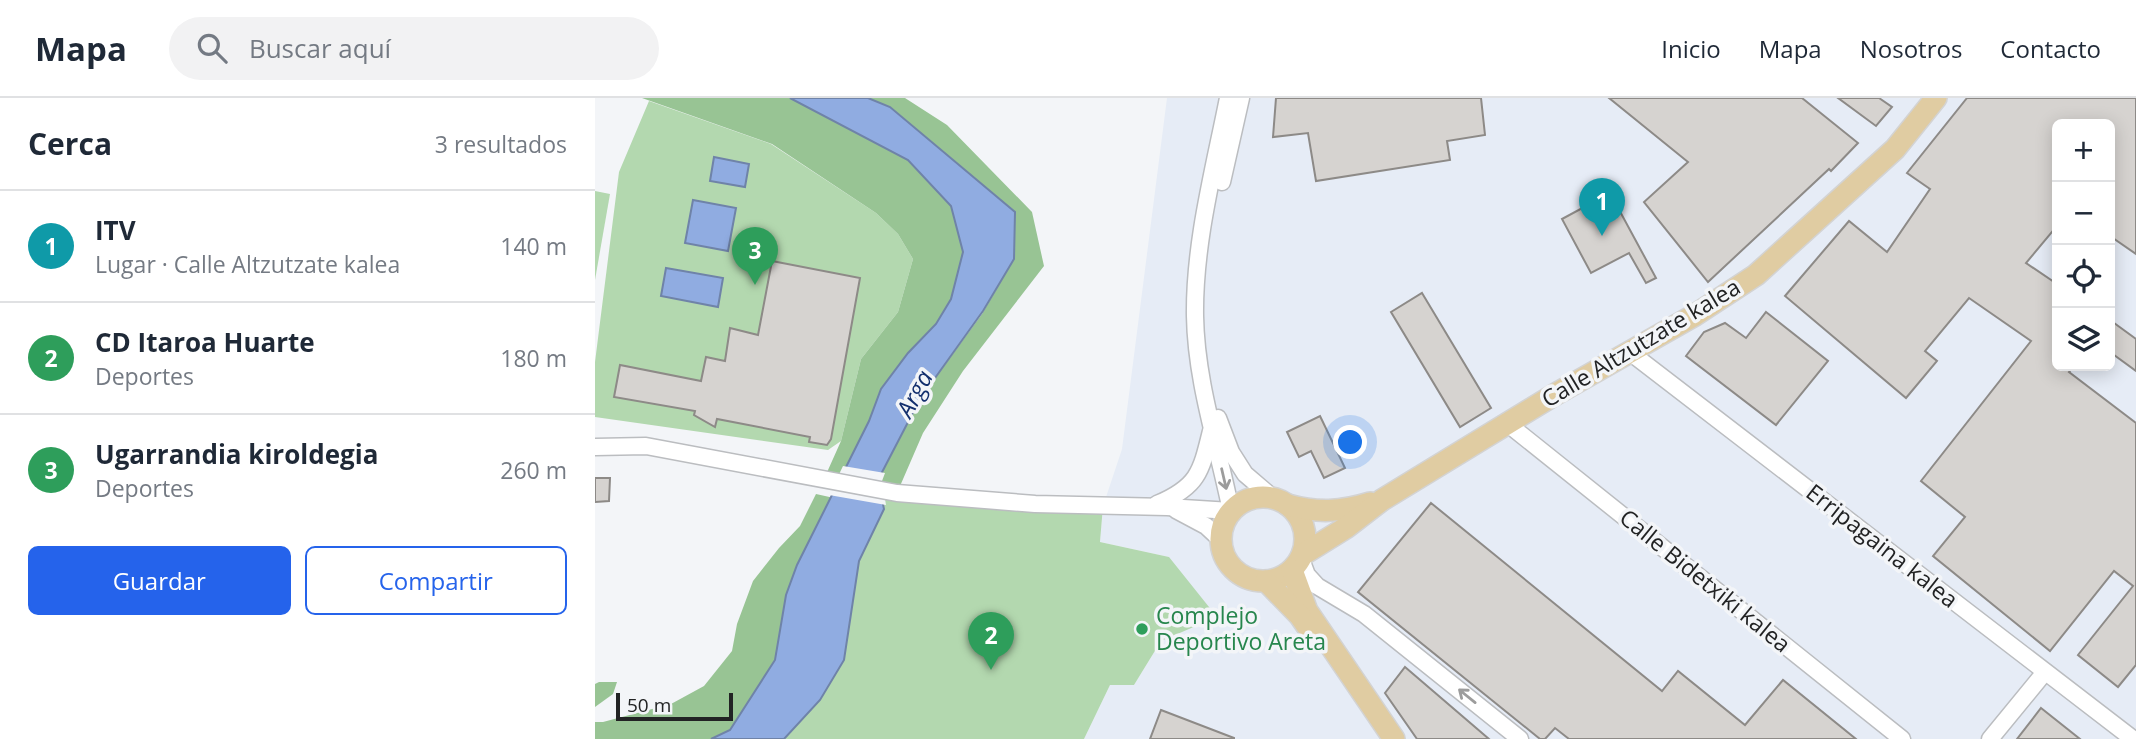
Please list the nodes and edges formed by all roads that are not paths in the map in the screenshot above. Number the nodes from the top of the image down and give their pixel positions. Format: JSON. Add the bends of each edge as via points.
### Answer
{"nodes":[{"id":1,"x":1228,"y":98,"type":"edge"},
{"id":2,"x":1241,"y":98,"type":"edge"},
{"id":3,"x":1936,"y":98,"type":"edge"},
{"id":4,"x":1631,"y":353,"type":"junction"},
{"id":5,"x":1508,"y":424,"type":"junction"},
{"id":6,"x":1212,"y":429,"type":"junction"},
{"id":7,"x":595,"y":447,"type":"edge"},
{"id":8,"x":1382,"y":500,"type":"junction"},
{"id":9,"x":1280,"y":501,"type":"junction"},
{"id":10,"x":1150,"y":506,"type":"junction"},
{"id":11,"x":1167,"y":506,"type":"junction"},
{"id":12,"x":1231,"y":511,"type":"junction"},
{"id":13,"x":1221,"y":540,"type":"junction"},
{"id":14,"x":1298,"y":561,"type":"junction"},
{"id":15,"x":1266,"y":582,"type":"junction"},
{"id":16,"x":2045,"y":672,"type":"junction"},
{"id":17,"x":1382,"y":739,"type":"edge"},
{"id":18,"x":1394,"y":739,"type":"edge"},
{"id":19,"x":1520,"y":739,"type":"edge"},
{"id":20,"x":1902,"y":739,"type":"edge"},
{"id":21,"x":1990,"y":739,"type":"edge"},
{"id":22,"x":2133,"y":739,"type":"edge"}],
"edges":[{"from":1,"to":6,"type":"street","via":[[1197,263],[1198,362]]},
{"from":2,"to":9,"type":"street","via":[[1207,257],[1205,321],[1211,385],[1231,452],[1245,474]]},
{"from":3,"to":4,"type":"main road","name":"Calle Altzutzate kalea","via":[[1895,149],[1756,275]]},
{"from":4,"to":5,"type":"main road","name":"Calle Altzutzate kalea"},
{"from":4,"to":16,"type":"street","name":"Erripagaina kalea"},
{"from":5,"to":8,"type":"main road","name":"Calle Altzutzate kalea"},
{"from":5,"to":20,"type":"street","name":"Calle Bidetxiki kalea"},
{"from":6,"to":10,"type":"street","via":[[1196,479],[1171,498]]},
{"from":6,"to":12,"type":"street","one_way":true},
{"from":7,"to":10,"type":"street","via":[[646,446],[897,494]]},
{"from":8,"to":9,"type":"main road","via":[[1331,512]]},
{"from":8,"to":14,"type":"main road"},
{"from":9,"to":12,"type":"main road","via":[[1250,498]]},
{"from":9,"to":14,"type":"main road","via":[[1305,530]]},
{"from":10,"to":11,"type":"street"},
{"from":11,"to":12,"type":"street"},
{"from":11,"to":13,"type":"street","via":[[1206,526]]},
{"from":12,"to":13,"type":"main road"},
{"from":13,"to":15,"type":"main road","via":[[1228,564],[1238,574]]},
{"from":14,"to":15,"type":"main road","via":[[1280,578]]},
{"from":14,"to":18,"type":"main road","via":[[1307,611]]},
{"from":19,"to":14,"type":"street","one_way":true,"via":[[1364,614],[1317,586]]},
{"from":15,"to":17,"type":"main road","via":[[1300,616]]},
{"from":16,"to":21,"type":"street"},
{"from":16,"to":22,"type":"street","name":"Erripagaina kalea"}]}
